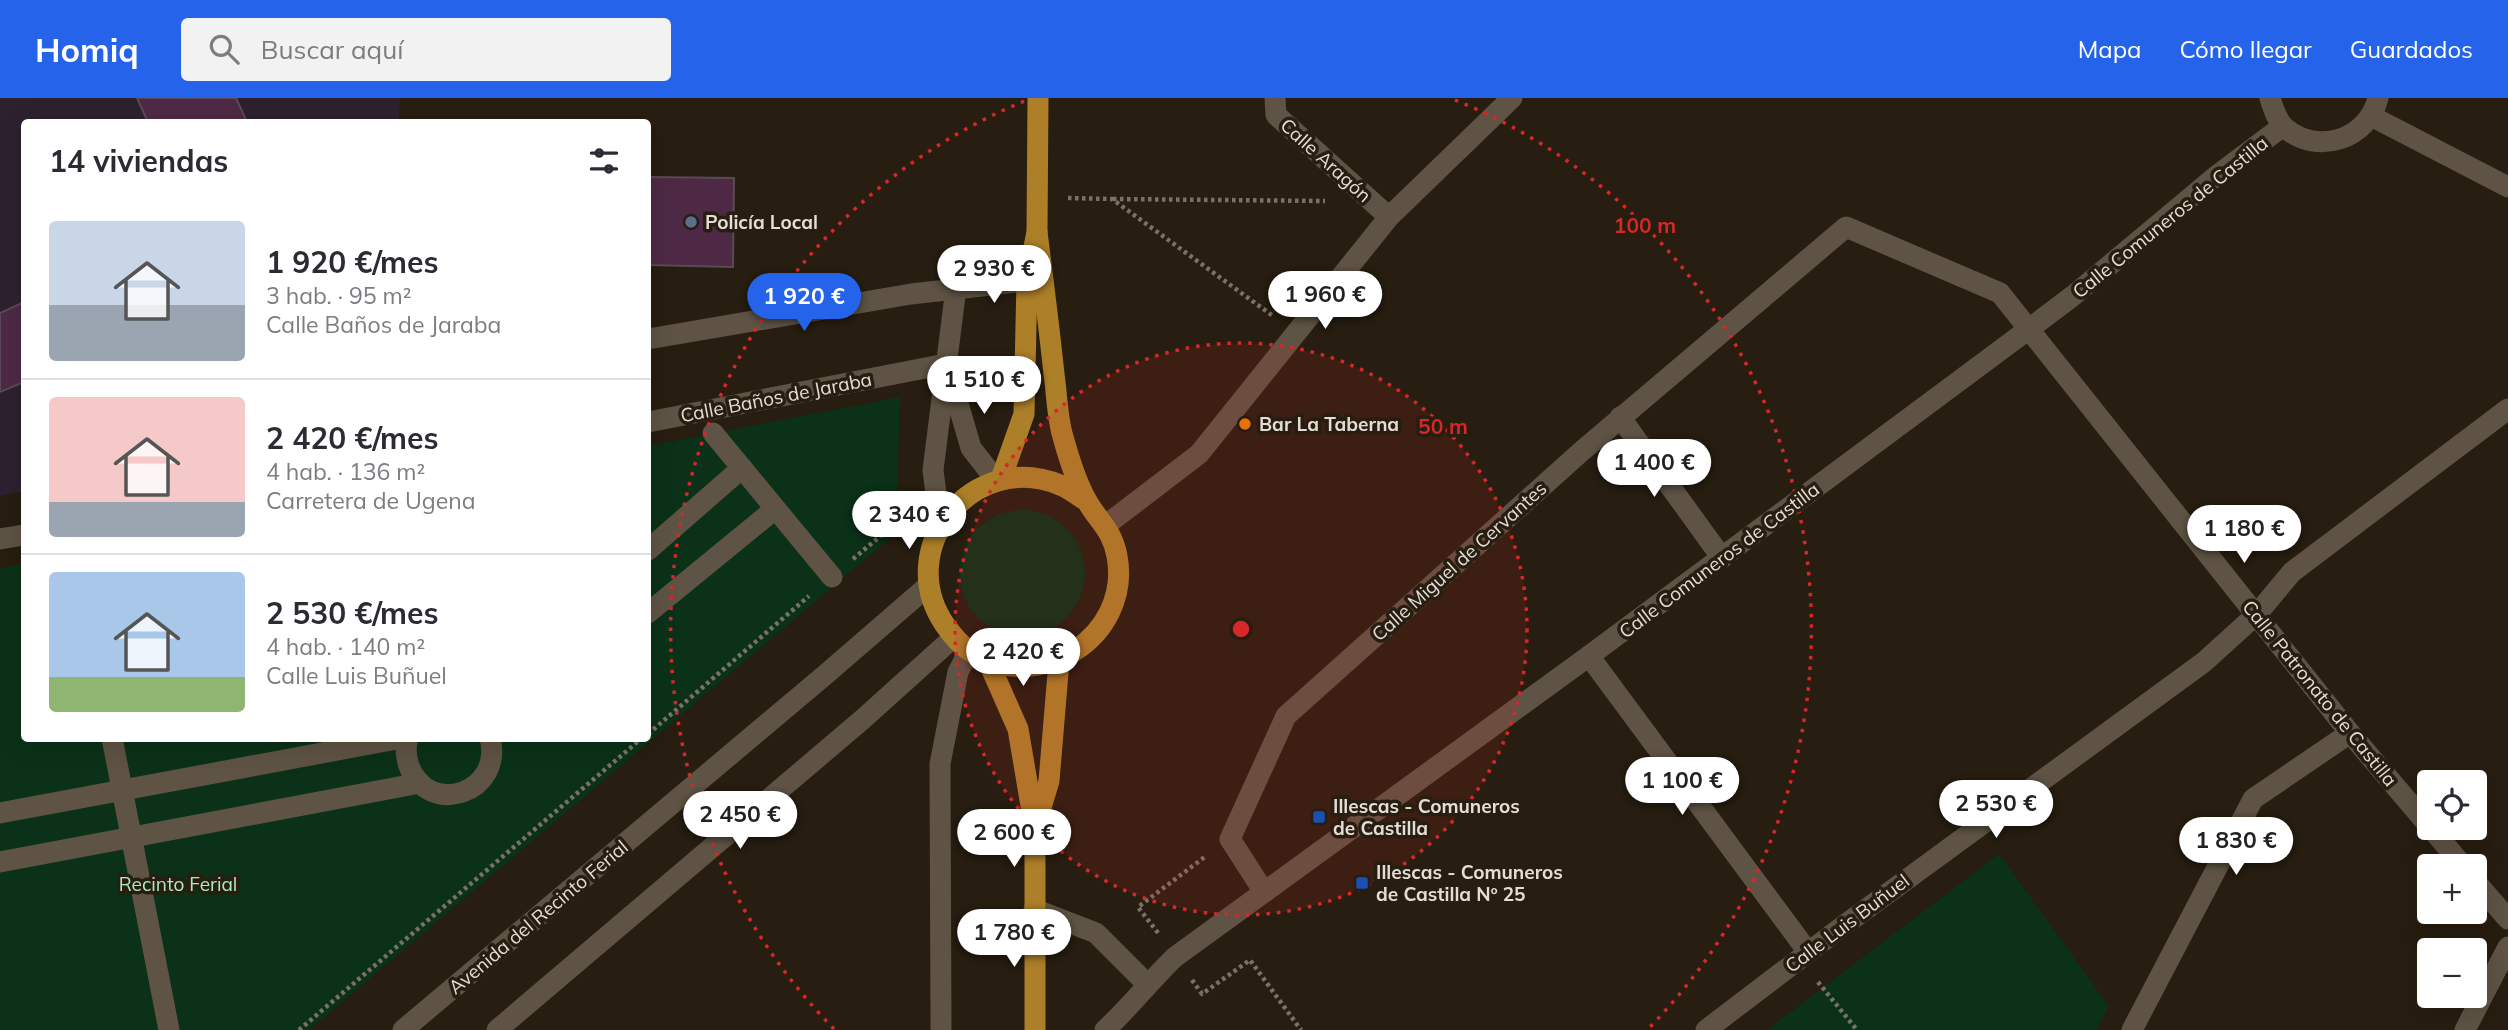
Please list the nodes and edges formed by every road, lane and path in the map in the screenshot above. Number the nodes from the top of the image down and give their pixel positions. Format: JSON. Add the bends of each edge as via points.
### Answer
{"nodes":[{"id":1,"x":1038,"y":98,"type":"edge"},
{"id":2,"x":1275,"y":98,"type":"edge"},
{"id":3,"x":1512,"y":98,"type":"edge"},
{"id":4,"x":2270,"y":98,"type":"edge"},
{"id":5,"x":2374,"y":107,"type":"edge"},
{"id":6,"x":2283,"y":127,"type":"junction"},
{"id":7,"x":1355,"y":187,"type":"junction"},
{"id":8,"x":2508,"y":187,"type":"edge"},
{"id":9,"x":1038,"y":198,"type":"junction"},
{"id":10,"x":1112,"y":199,"type":"junction"},
{"id":11,"x":1389,"y":217,"type":"junction"},
{"id":12,"x":1037,"y":232,"type":"junction"},
{"id":13,"x":1027,"y":281,"type":"junction"},
{"id":14,"x":956,"y":288,"type":"junction"},
{"id":15,"x":2029,"y":329,"type":"junction"},
{"id":16,"x":1296,"y":333,"type":"junction"},
{"id":17,"x":651,"y":338,"type":"edge"},
{"id":18,"x":946,"y":364,"type":"junction"},
{"id":19,"x":2508,"y":409,"type":"edge"},
{"id":20,"x":1620,"y":416,"type":"junction"},
{"id":21,"x":651,"y":421,"type":"edge"},
{"id":22,"x":713,"y":433,"type":"dead end"},
{"id":23,"x":742,"y":468,"type":"junction"},
{"id":24,"x":998,"y":480,"type":"junction"},
{"id":25,"x":935,"y":489,"type":"junction"},
{"id":26,"x":1087,"y":501,"type":"junction"},
{"id":27,"x":775,"y":509,"type":"junction"},
{"id":28,"x":1106,"y":525,"type":"junction"},
{"id":29,"x":940,"y":526,"type":"junction"},
{"id":30,"x":21,"y":536,"type":"edge"},
{"id":31,"x":0,"y":540,"type":"edge"},
{"id":32,"x":651,"y":547,"type":"edge"},
{"id":33,"x":1722,"y":558,"type":"junction"},
{"id":34,"x":832,"y":577,"type":"junction"},
{"id":35,"x":929,"y":585,"type":"junction"},
{"id":36,"x":651,"y":611,"type":"edge"},
{"id":37,"x":2257,"y":614,"type":"junction"},
{"id":38,"x":970,"y":650,"type":"junction"},
{"id":39,"x":1588,"y":656,"type":"junction"},
{"id":40,"x":1059,"y":661,"type":"junction"},
{"id":41,"x":651,"y":731,"type":"edge"},
{"id":42,"x":2350,"y":733,"type":"junction"},
{"id":43,"x":113,"y":742,"type":"edge"},
{"id":44,"x":380,"y":742,"type":"edge"},
{"id":45,"x":408,"y":742,"type":"edge"},
{"id":46,"x":492,"y":742,"type":"edge"},
{"id":47,"x":637,"y":742,"type":"edge"},
{"id":48,"x":420,"y":783,"type":"junction"},
{"id":49,"x":122,"y":790,"type":"junction"},
{"id":50,"x":2417,"y":812,"type":"edge"},
{"id":51,"x":0,"y":813,"type":"edge"},
{"id":52,"x":1035,"y":829,"type":"junction"},
{"id":53,"x":131,"y":838,"type":"junction"},
{"id":54,"x":2441,"y":840,"type":"edge"},
{"id":55,"x":2453,"y":854,"type":"edge"},
{"id":56,"x":0,"y":862,"type":"edge"},
{"id":57,"x":1264,"y":892,"type":"junction"},
{"id":58,"x":2487,"y":895,"type":"edge"},
{"id":59,"x":1034,"y":909,"type":"junction"},
{"id":60,"x":2508,"y":919,"type":"edge"},
{"id":61,"x":2508,"y":947,"type":"edge"},
{"id":62,"x":1808,"y":952,"type":"junction"},
{"id":63,"x":1818,"y":982,"type":"dead end"},
{"id":64,"x":1147,"y":984,"type":"junction"},
{"id":65,"x":1124,"y":1021,"type":"edge"},
{"id":66,"x":169,"y":1030,"type":"edge"},
{"id":67,"x":299,"y":1030,"type":"edge"},
{"id":68,"x":403,"y":1030,"type":"edge"},
{"id":69,"x":497,"y":1030,"type":"edge"},
{"id":70,"x":941,"y":1030,"type":"edge"},
{"id":71,"x":1035,"y":1030,"type":"edge"},
{"id":72,"x":1105,"y":1030,"type":"edge"},
{"id":73,"x":1706,"y":1030,"type":"edge"},
{"id":74,"x":1857,"y":1030,"type":"edge"},
{"id":75,"x":2132,"y":1030,"type":"edge"},
{"id":76,"x":2465,"y":1030,"type":"edge"}],
"edges":[{"from":1,"to":9,"type":"main road"},
{"from":2,"to":7,"type":"street","name":"Calle Aragón","via":[[1276,115]]},
{"from":3,"to":11,"type":"street"},
{"from":4,"to":6,"type":"street"},
{"from":5,"to":6,"type":"street","via":[[2360,129],[2330,142],[2314,142]]},
{"from":5,"to":8,"type":"street"},
{"from":6,"to":15,"type":"street","name":"Calle Comuneros de Castilla","via":[[2214,177]]},
{"from":7,"to":10,"type":"path","via":[[1337,201]]},
{"from":7,"to":11,"type":"street","name":"Calle Aragón"},
{"from":9,"to":10,"type":"path"},
{"from":9,"to":12,"type":"main road"},
{"from":10,"to":16,"type":"path"},
{"from":11,"to":16,"type":"street"},
{"from":12,"to":13,"type":"main road"},
{"from":12,"to":26,"type":"main road","via":[[1062,435]]},
{"from":13,"to":14,"type":"street"},
{"from":13,"to":24,"type":"main road","via":[[1024,414]]},
{"from":14,"to":17,"type":"street"},
{"from":14,"to":18,"type":"street"},
{"from":15,"to":20,"type":"street","name":"Calle Miguel de Cervantes","via":[[2000,293],[1846,227]]},
{"from":15,"to":33,"type":"street","name":"Calle Comuneros de Castilla"},
{"from":15,"to":37,"type":"street","name":"Calle Patronato de Castilla"},
{"from":16,"to":28,"type":"street","via":[[1199,454]]},
{"from":18,"to":21,"type":"street","name":"Calle Baños de Jaraba"},
{"from":18,"to":24,"type":"street","via":[[971,448]]},
{"from":18,"to":25,"type":"street","via":[[933,470]]},
{"from":19,"to":37,"type":"street","name":"Calle Luis Buñuel","via":[[2292,572]]},
{"from":20,"to":33,"type":"street"},
{"from":20,"to":57,"type":"street","name":"Calle Miguel de Cervantes","via":[[1286,716],[1230,839]]},
{"from":22,"to":23,"type":"street"},
{"from":23,"to":27,"type":"street"},
{"from":23,"to":32,"type":"street"},
{"from":24,"to":26,"type":"main road","via":[[1031,477],[1061,485]]},
{"from":24,"to":29,"type":"main road","via":[[959,502]]},
{"from":25,"to":29,"type":"street"},
{"from":25,"to":34,"type":"path"},
{"from":26,"to":28,"type":"main road"},
{"from":27,"to":34,"type":"street"},
{"from":27,"to":36,"type":"street"},
{"from":28,"to":40,"type":"main road","via":[[1117,556],[1118,588],[1111,609],[1086,644]]},
{"from":29,"to":35,"type":"main road","via":[[929,555]]},
{"from":30,"to":31,"type":"street"},
{"from":33,"to":39,"type":"street","name":"Calle Comuneros de Castilla"},
{"from":34,"to":41,"type":"path"},
{"from":35,"to":38,"type":"main road","via":[[937,614]]},
{"from":35,"to":68,"type":"street","name":"Avenida del Recinto Ferial"},
{"from":37,"to":42,"type":"street","name":"Calle Patronato de Castilla"},
{"from":37,"to":62,"type":"street","name":"Calle Luis Buñuel","via":[[2204,662]]},
{"from":38,"to":40,"type":"main road","via":[[1011,667]]},
{"from":38,"to":52,"type":"main road","via":[[1018,729]]},
{"from":38,"to":69,"type":"street","via":[[853,728]]},
{"from":38,"to":70,"type":"street","via":[[958,672],[940,764]]},
{"from":39,"to":57,"type":"street","name":"Calle Comuneros de Castilla"},
{"from":39,"to":62,"type":"street"},
{"from":40,"to":52,"type":"main road","via":[[1049,781]]},
{"from":42,"to":50,"type":"street","name":"Calle Patronato de Castilla"},
{"from":42,"to":75,"type":"street","via":[[2253,799]]},
{"from":43,"to":49,"type":"street"},
{"from":44,"to":49,"type":"street"},
{"from":45,"to":48,"type":"street","via":[[407,759]]},
{"from":46,"to":48,"type":"street","via":[[489,768],[472,789],[445,794]]},
{"from":47,"to":67,"type":"path"},
{"from":48,"to":53,"type":"street"},
{"from":49,"to":51,"type":"street"},
{"from":49,"to":53,"type":"street"},
{"from":52,"to":59,"type":"main road"},
{"from":53,"to":56,"type":"street"},
{"from":53,"to":66,"type":"street"},
{"from":54,"to":55,"type":"street","name":"Calle Patronato de Castilla"},
{"from":57,"to":64,"type":"street","name":"Calle Comuneros de Castilla","via":[[1175,957]]},
{"from":58,"to":60,"type":"street"},
{"from":59,"to":64,"type":"street","via":[[1096,933]]},
{"from":59,"to":71,"type":"main road"},
{"from":61,"to":76,"type":"street"},
{"from":62,"to":73,"type":"street","name":"Calle Luis Buñuel"},
{"from":63,"to":74,"type":"path"},
{"from":64,"to":65,"type":"street","name":"Calle Comuneros de Castilla"},
{"from":65,"to":72,"type":"street","name":"Calle Comuneros de Castilla"}]}
